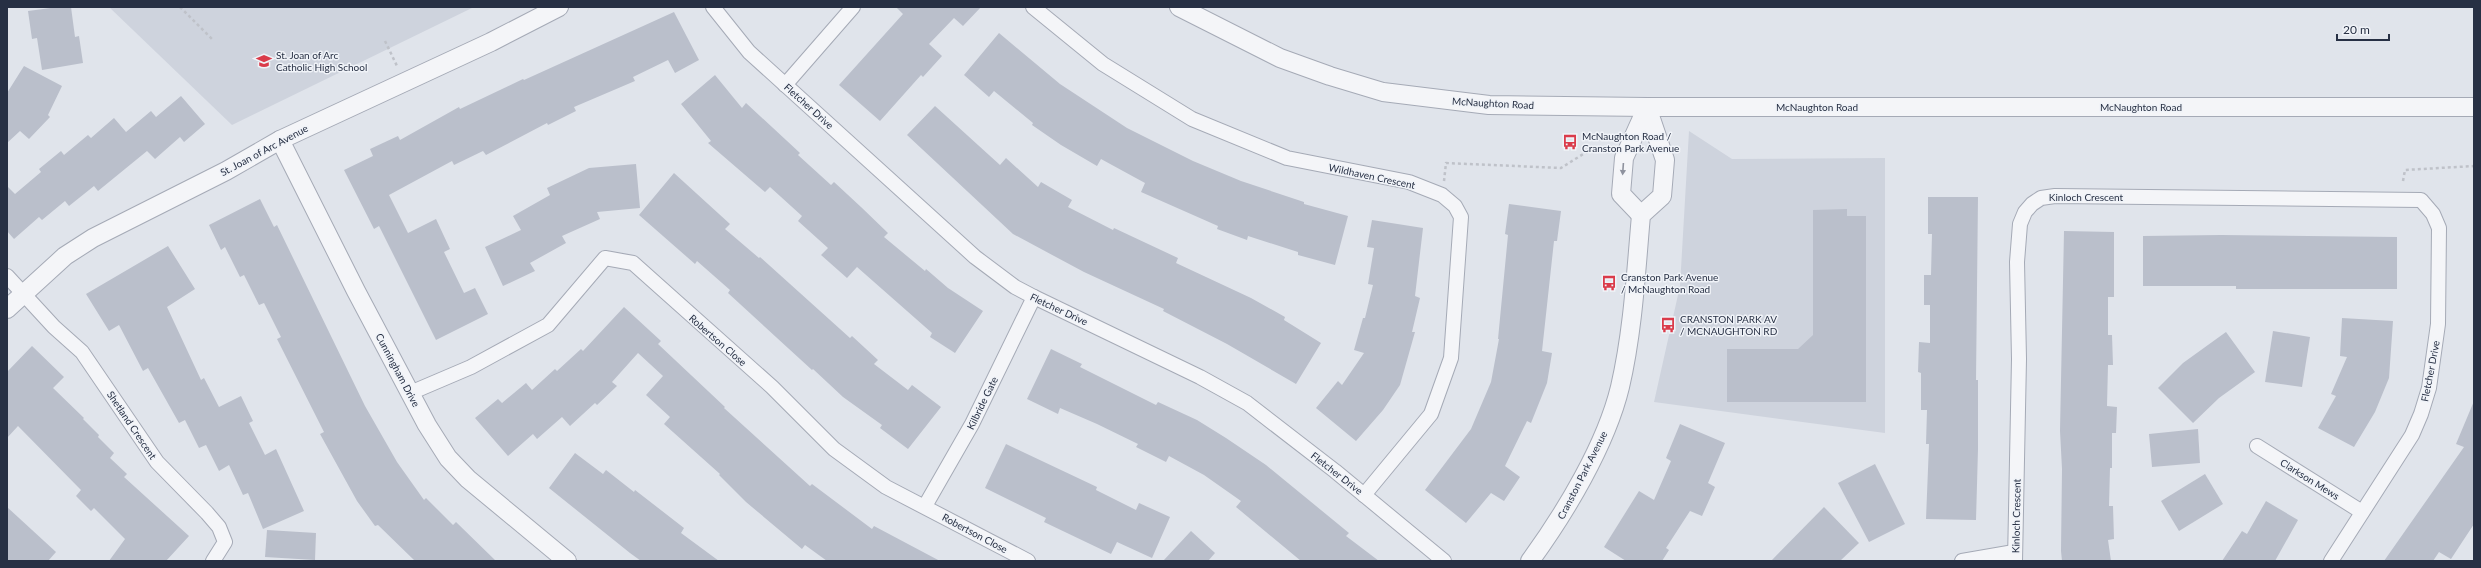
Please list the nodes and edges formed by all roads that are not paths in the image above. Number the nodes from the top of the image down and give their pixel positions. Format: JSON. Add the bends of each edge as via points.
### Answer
{"nodes":[{"id":1,"x":559,"y":7,"type":"edge"},
{"id":2,"x":713,"y":7,"type":"edge"},
{"id":3,"x":853,"y":7,"type":"edge"},
{"id":4,"x":1033,"y":7,"type":"edge"},
{"id":5,"x":1179,"y":7,"type":"edge"},
{"id":6,"x":785,"y":85,"type":"junction"},
{"id":7,"x":1647,"y":107,"type":"junction"},
{"id":8,"x":2474,"y":107,"type":"edge"},
{"id":9,"x":280,"y":140,"type":"junction"},
{"id":10,"x":1641,"y":215,"type":"junction"},
{"id":11,"x":2439,"y":228,"type":"joint"},
{"id":12,"x":7,"y":276,"type":"edge"},
{"id":13,"x":23,"y":293,"type":"junction"},
{"id":14,"x":1034,"y":297,"type":"junction"},
{"id":15,"x":7,"y":309,"type":"edge"},
{"id":16,"x":410,"y":393,"type":"junction"},
{"id":17,"x":2257,"y":446,"type":"dead end"},
{"id":18,"x":1364,"y":495,"type":"junction"},
{"id":19,"x":925,"y":506,"type":"junction"},
{"id":20,"x":2362,"y":512,"type":"junction"},
{"id":21,"x":2014,"y":557,"type":"edge"},
{"id":22,"x":564,"y":560,"type":"edge"},
{"id":23,"x":213,"y":561,"type":"edge"},
{"id":24,"x":1028,"y":561,"type":"edge"},
{"id":25,"x":1444,"y":561,"type":"edge"},
{"id":26,"x":1530,"y":561,"type":"edge"},
{"id":27,"x":1962,"y":561,"type":"edge"},
{"id":28,"x":2331,"y":561,"type":"edge"}],
"edges":[{"from":1,"to":9,"type":"street","name":"St. Joan of Arc Avenue"},
{"from":2,"to":6,"type":"street","name":"Fletcher Drive","via":[[749,52]]},
{"from":3,"to":6,"type":"street"},
{"from":4,"to":18,"type":"street","name":"Wildhaven Crescent","via":[[1103,64],[1192,119],[1287,158],[1409,182],[1442,195],[1455,206],[1461,217],[1451,358],[1431,414]]},
{"from":5,"to":7,"type":"street","name":"McNaughton Road","via":[[1280,58],[1383,92],[1489,105]]},
{"from":6,"to":14,"type":"street","name":"Fletcher Drive","via":[[950,236],[1015,287]]},
{"from":7,"to":8,"type":"street","name":"McNaughton Road"},
{"from":7,"to":10,"type":"street","via":[[1665,160],[1662,196]]},
{"from":7,"to":10,"type":"street","one_way":true,"via":[[1624,158],[1621,194]]},
{"from":9,"to":13,"type":"street","name":"St. Joan of Arc Avenue","via":[[226,171],[94,238],[65,256]]},
{"from":9,"to":16,"type":"street","name":"Cunningham Drive"},
{"from":10,"to":26,"type":"street","name":"Cranston Park Avenue","via":[[1633,306],[1620,388],[1600,443],[1579,484],[1556,525]]},
{"from":11,"to":20,"type":"street","name":"Fletcher Drive","via":[[2438,324],[2429,388],[2412,435]]},
{"from":11,"to":21,"type":"street","name":"Kinloch Crescent","via":[[2433,214],[2421,200],[2054,196],[2041,198],[2032,204],[2024,212],[2020,224],[2016,262],[2019,359]]},
{"from":12,"to":13,"type":"street"},
{"from":13,"to":15,"type":"street","name":"St. Joan of Arc Avenue"},
{"from":13,"to":23,"type":"street","name":"Shetland Crescent","via":[[54,327],[82,352],[157,462],[219,527],[225,542]]},
{"from":14,"to":18,"type":"street","name":"Fletcher Drive","via":[[1200,377],[1247,403]]},
{"from":14,"to":19,"type":"street","name":"Kilbride Gate","via":[[972,424]]},
{"from":16,"to":19,"type":"street","name":"Robertson Close","via":[[471,367],[533,334],[548,324],[605,258],[622,260],[633,263],[772,387],[834,449],[886,487]]},
{"from":16,"to":22,"type":"street","name":"Cunningham Drive","via":[[448,458],[468,479]]},
{"from":17,"to":20,"type":"street","name":"Clarkson Mews"},
{"from":18,"to":25,"type":"street","name":"Fletcher Drive"},
{"from":19,"to":24,"type":"street","name":"Robertson Close"},
{"from":20,"to":28,"type":"street","name":"Fletcher Drive"},
{"from":21,"to":27,"type":"street"}]}
